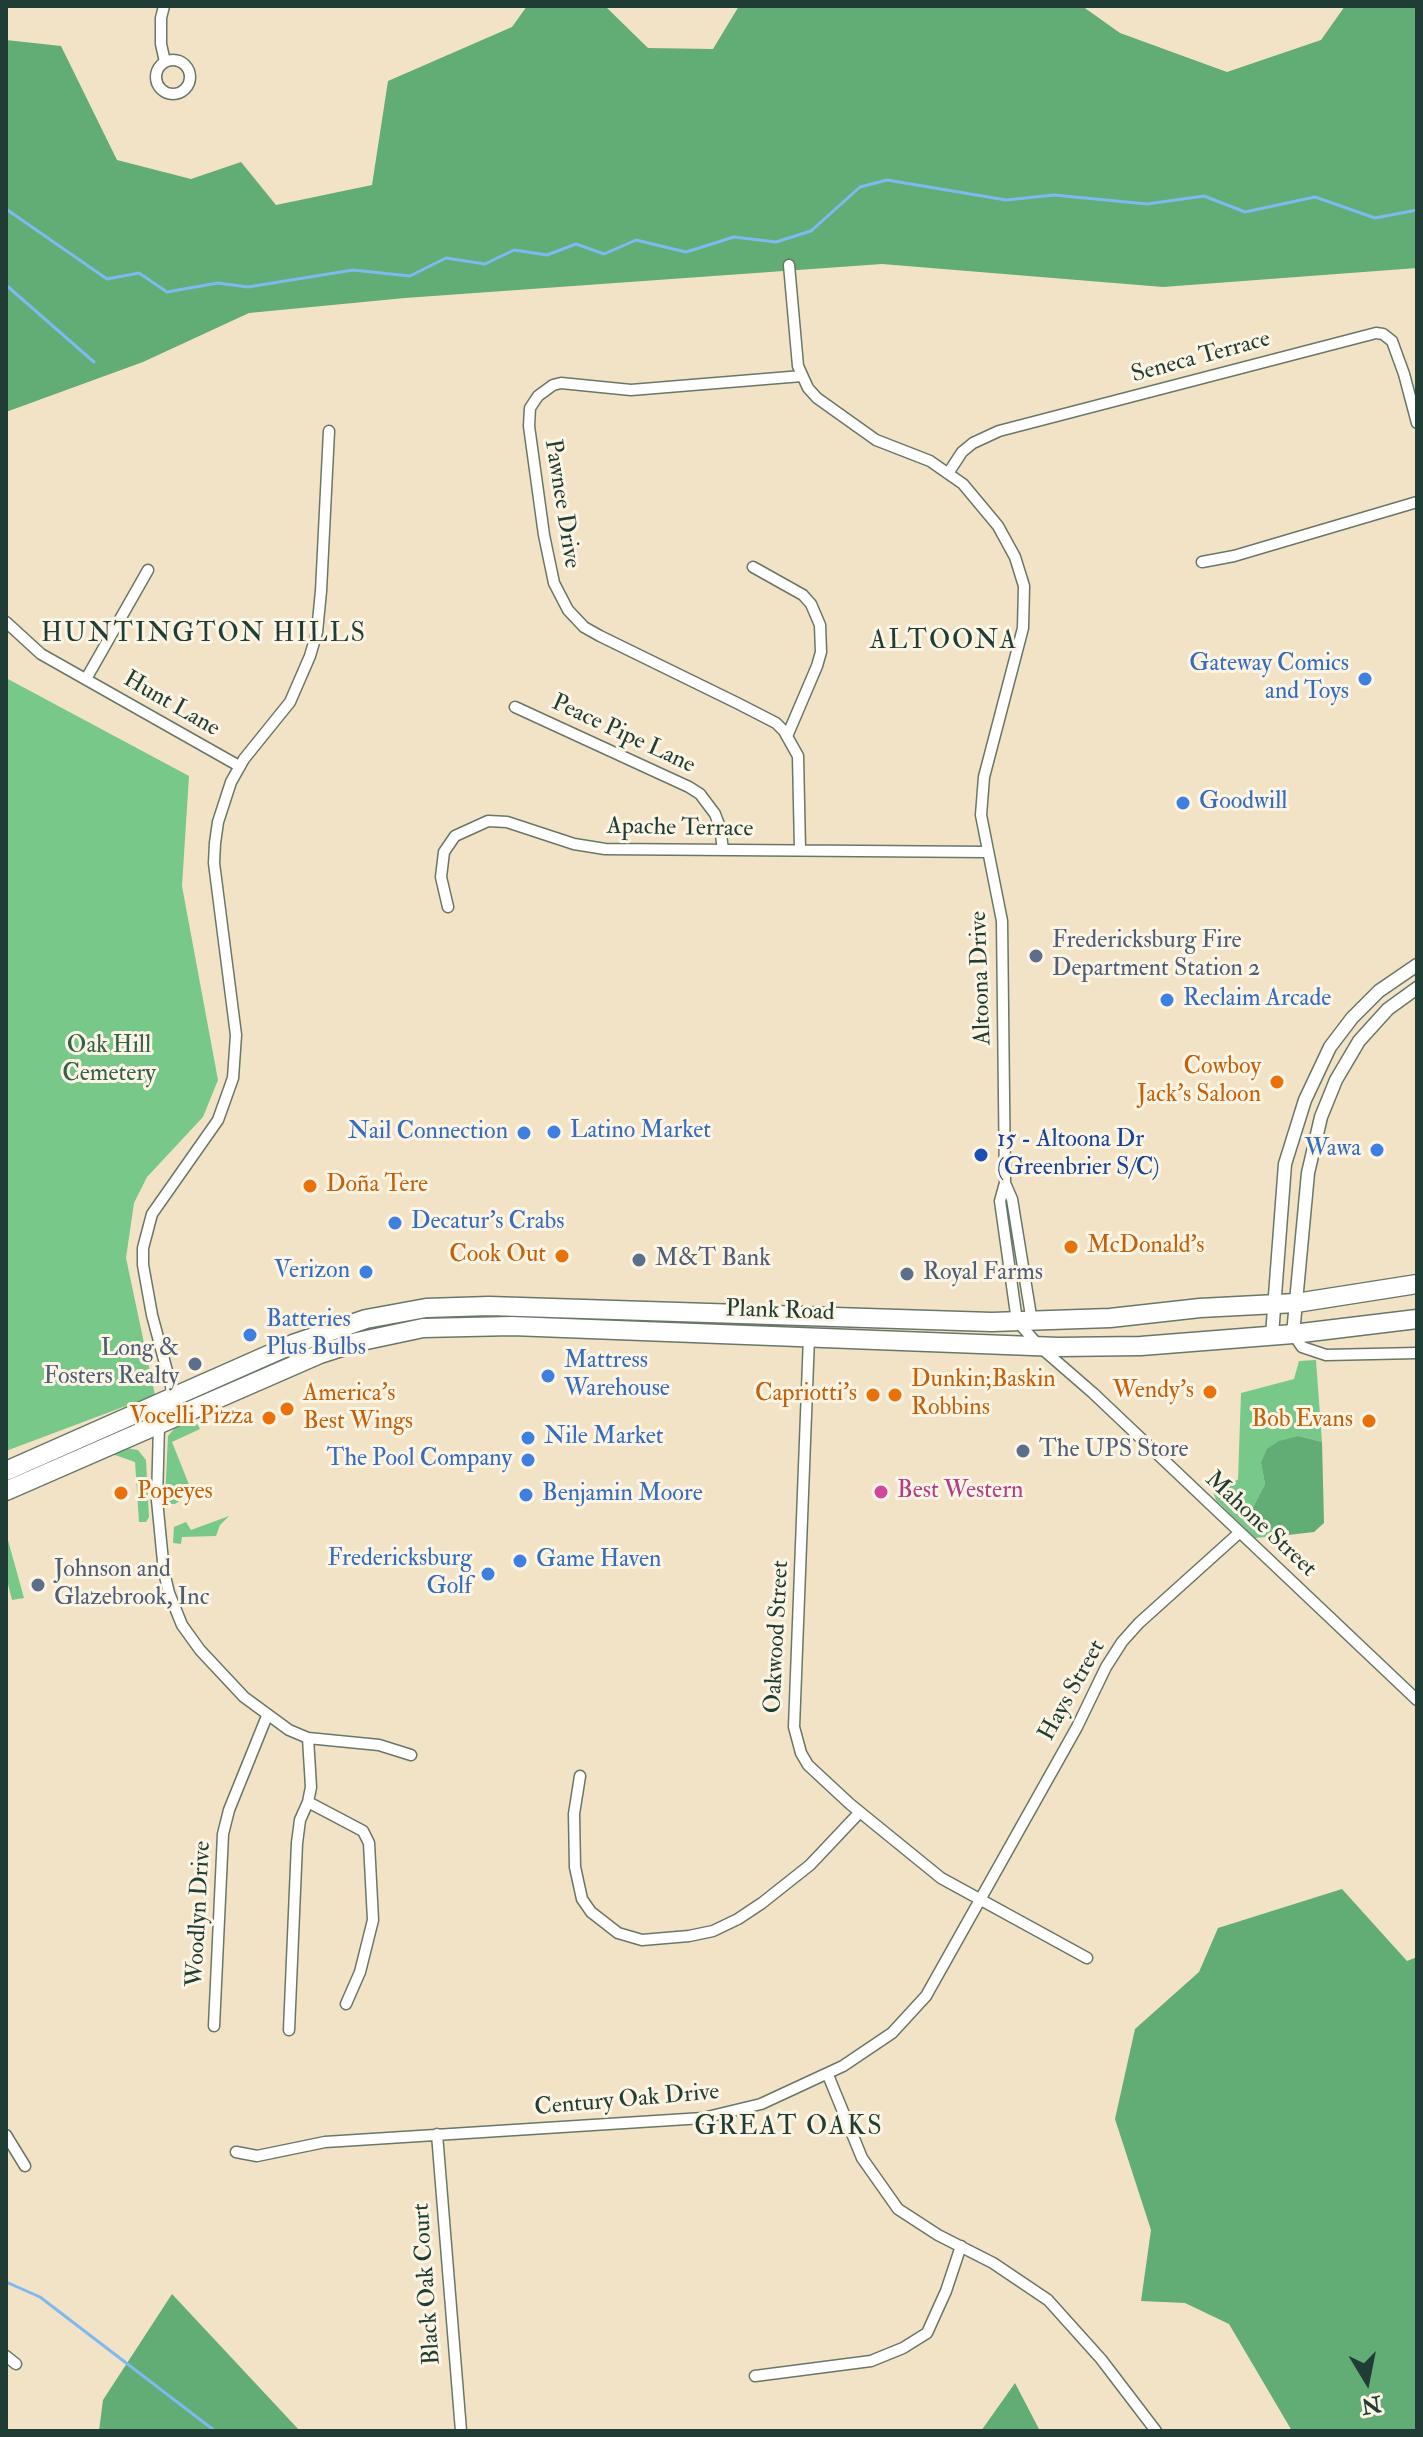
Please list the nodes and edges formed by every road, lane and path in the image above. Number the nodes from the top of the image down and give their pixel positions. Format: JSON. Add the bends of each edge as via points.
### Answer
{"nodes":[{"id":1,"x":164,"y":6,"type":"edge"},
{"id":2,"x":165,"y":62,"type":"dead end"},
{"id":3,"x":789,"y":265,"type":"dead end"},
{"id":4,"x":802,"y":376,"type":"junction"},
{"id":5,"x":1417,"y":423,"type":"edge"},
{"id":6,"x":329,"y":431,"type":"dead end"},
{"id":7,"x":949,"y":472,"type":"junction"},
{"id":8,"x":1417,"y":502,"type":"edge"},
{"id":9,"x":1202,"y":562,"type":"dead end"},
{"id":10,"x":753,"y":567,"type":"dead end"},
{"id":11,"x":148,"y":570,"type":"dead end"},
{"id":12,"x":6,"y":622,"type":"edge"},
{"id":13,"x":86,"y":679,"type":"junction"},
{"id":14,"x":515,"y":707,"type":"dead end"},
{"id":15,"x":788,"y":734,"type":"junction"},
{"id":16,"x":239,"y":766,"type":"junction"},
{"id":17,"x":723,"y":850,"type":"junction"},
{"id":18,"x":800,"y":850,"type":"junction"},
{"id":19,"x":987,"y":852,"type":"junction"},
{"id":20,"x":448,"y":907,"type":"dead end"},
{"id":21,"x":1417,"y":965,"type":"edge"},
{"id":22,"x":1417,"y":988,"type":"edge"},
{"id":23,"x":1417,"y":1284,"type":"edge"},
{"id":24,"x":1296,"y":1303,"type":"junction"},
{"id":25,"x":1274,"y":1304,"type":"junction"},
{"id":26,"x":705,"y":1314,"type":"junction"},
{"id":27,"x":763,"y":1316,"type":"junction"},
{"id":28,"x":1417,"y":1319,"type":"edge"},
{"id":29,"x":1024,"y":1321,"type":"junction"},
{"id":30,"x":667,"y":1332,"type":"junction"},
{"id":31,"x":735,"y":1334,"type":"junction"},
{"id":32,"x":1293,"y":1334,"type":"junction"},
{"id":33,"x":1272,"y":1335,"type":"junction"},
{"id":34,"x":809,"y":1337,"type":"junction"},
{"id":35,"x":1040,"y":1347,"type":"junction"},
{"id":36,"x":1417,"y":1353,"type":"edge"},
{"id":37,"x":174,"y":1397,"type":"junction"},
{"id":38,"x":159,"y":1425,"type":"junction"},
{"id":39,"x":6,"y":1471,"type":"edge"},
{"id":40,"x":6,"y":1491,"type":"edge"},
{"id":41,"x":1239,"y":1533,"type":"junction"},
{"id":42,"x":1417,"y":1700,"type":"edge"},
{"id":43,"x":267,"y":1716,"type":"junction"},
{"id":44,"x":308,"y":1738,"type":"junction"},
{"id":45,"x":411,"y":1755,"type":"dead end"},
{"id":46,"x":580,"y":1776,"type":"dead end"},
{"id":47,"x":308,"y":1802,"type":"junction"},
{"id":48,"x":860,"y":1812,"type":"junction"},
{"id":49,"x":980,"y":1900,"type":"junction"},
{"id":50,"x":1087,"y":1958,"type":"dead end"},
{"id":51,"x":346,"y":2004,"type":"dead end"},
{"id":52,"x":214,"y":2026,"type":"dead end"},
{"id":53,"x":289,"y":2030,"type":"dead end"},
{"id":54,"x":828,"y":2075,"type":"junction"},
{"id":55,"x":437,"y":2134,"type":"junction"},
{"id":56,"x":6,"y":2135,"type":"edge"},
{"id":57,"x":236,"y":2152,"type":"dead end"},
{"id":58,"x":25,"y":2166,"type":"dead end"},
{"id":59,"x":961,"y":2246,"type":"junction"},
{"id":60,"x":6,"y":2356,"type":"edge"},
{"id":61,"x":16,"y":2364,"type":"dead end"},
{"id":62,"x":755,"y":2376,"type":"dead end"},
{"id":63,"x":461,"y":2431,"type":"edge"},
{"id":64,"x":1156,"y":2431,"type":"edge"}],
"edges":[{"from":1,"to":2,"type":"street"},
{"from":3,"to":4,"type":"street"},
{"from":4,"to":7,"type":"street","name":"Altoona Drive","via":[[817,398],[876,440]]},
{"from":4,"to":15,"type":"street","name":"Pawnee Drive","via":[[631,390],[561,383],[538,396],[530,408],[529,426],[552,571],[568,610],[584,627],[763,716]]},
{"from":5,"to":7,"type":"street","name":"Seneca Terrace","via":[[1392,341],[1376,333],[986,436],[962,452]]},
{"from":6,"to":16,"type":"street","via":[[317,632],[290,702]]},
{"from":7,"to":19,"type":"street","name":"Altoona Drive","via":[[998,526],[1024,586],[1023,628],[981,796]]},
{"from":8,"to":9,"type":"street"},
{"from":10,"to":15,"type":"street","via":[[803,595],[820,625],[817,666]]},
{"from":11,"to":13,"type":"street"},
{"from":12,"to":13,"type":"street","name":"Hunt Lane","via":[[41,654]]},
{"from":13,"to":16,"type":"street","name":"Hunt Lane"},
{"from":14,"to":17,"type":"street","name":"Peace Pipe Lane","via":[[700,794],[715,814]]},
{"from":15,"to":18,"type":"street","via":[[799,765]]},
{"from":16,"to":37,"type":"street","via":[[225,799],[214,863],[236,1035],[233,1078],[212,1130],[155,1207],[143,1248],[145,1279]]},
{"from":17,"to":18,"type":"street","name":"Apache Terrace"},
{"from":17,"to":20,"type":"street","name":"Apache Terrace","via":[[587,846],[488,821],[455,836],[444,852],[441,877]]},
{"from":18,"to":19,"type":"street","name":"Apache Terrace"},
{"from":19,"to":29,"type":"street","name":"Altoona Drive","via":[[1003,938],[1005,1183],[1000,1201]]},
{"from":21,"to":25,"type":"street","via":[[1352,1018],[1314,1077],[1285,1164]]},
{"from":22,"to":24,"type":"street","via":[[1388,1009],[1359,1041],[1328,1098],[1308,1173]]},
{"from":23,"to":24,"type":"highway","name":"Plank Road"},
{"from":24,"to":25,"type":"highway","name":"Plank Road"},
{"from":24,"to":32,"type":"street"},
{"from":25,"to":29,"type":"highway","name":"Plank Road"},
{"from":25,"to":33,"type":"street"},
{"from":26,"to":27,"type":"highway","name":"Plank Road"},
{"from":26,"to":30,"type":"highway","via":[[699,1324]]},
{"from":26,"to":37,"type":"highway","name":"Plank Road","via":[[478,1306],[404,1311],[304,1340]]},
{"from":27,"to":29,"type":"highway","name":"Plank Road"},
{"from":27,"to":31,"type":"highway","via":[[741,1325]]},
{"from":28,"to":32,"type":"highway","name":"Plank Road"},
{"from":29,"to":35,"type":"street"},
{"from":30,"to":31,"type":"highway","name":"Plank Road"},
{"from":30,"to":38,"type":"highway","name":"Plank Road","via":[[475,1325],[408,1330],[337,1348]]},
{"from":31,"to":34,"type":"highway","name":"Plank Road"},
{"from":32,"to":33,"type":"highway","name":"Plank Road"},
{"from":32,"to":36,"type":"street","via":[[1302,1347],[1326,1355]]},
{"from":33,"to":35,"type":"highway","name":"Plank Road","via":[[1141,1346]]},
{"from":34,"to":35,"type":"highway","name":"Plank Road"},
{"from":34,"to":48,"type":"street","name":"Oakwood Street","via":[[794,1727],[808,1765]]},
{"from":35,"to":41,"type":"street","name":"Mahone Street"},
{"from":37,"to":38,"type":"street"},
{"from":37,"to":39,"type":"highway","name":"Plank Road"},
{"from":38,"to":40,"type":"highway","name":"Plank Road"},
{"from":38,"to":43,"type":"street","via":[[157,1500],[164,1572],[173,1603],[200,1650]]},
{"from":41,"to":42,"type":"street","name":"Mahone Street"},
{"from":41,"to":49,"type":"street","name":"Hays Street","via":[[1122,1642]]},
{"from":43,"to":44,"type":"street"},
{"from":43,"to":52,"type":"street","name":"Woodlyn Drive","via":[[223,1834]]},
{"from":44,"to":45,"type":"street","via":[[379,1745]]},
{"from":44,"to":47,"type":"street"},
{"from":46,"to":48,"type":"street","via":[[574,1814],[582,1899],[618,1933],[642,1940],[713,1931],[738,1919],[810,1865]]},
{"from":47,"to":51,"type":"street","via":[[363,1831],[369,1843],[370,1942]]},
{"from":47,"to":53,"type":"street","via":[[297,1843]]},
{"from":48,"to":49,"type":"street","name":"Oakwood Street","via":[[949,1883]]},
{"from":49,"to":50,"type":"street","name":"Oakwood Street"},
{"from":49,"to":54,"type":"street","name":"Century Oak Drive","via":[[910,2016]]},
{"from":54,"to":55,"type":"street","name":"Century Oak Drive","via":[[761,2104],[703,2118]]},
{"from":54,"to":59,"type":"street","via":[[862,2158],[898,2209]]},
{"from":55,"to":57,"type":"street","name":"Century Oak Drive","via":[[325,2142],[257,2156]]},
{"from":55,"to":63,"type":"street","name":"Black Oak Court"},
{"from":56,"to":58,"type":"street"},
{"from":59,"to":62,"type":"street","via":[[927,2333],[871,2361]]},
{"from":59,"to":64,"type":"street","via":[[1048,2300]]},
{"from":60,"to":61,"type":"street"}]}
